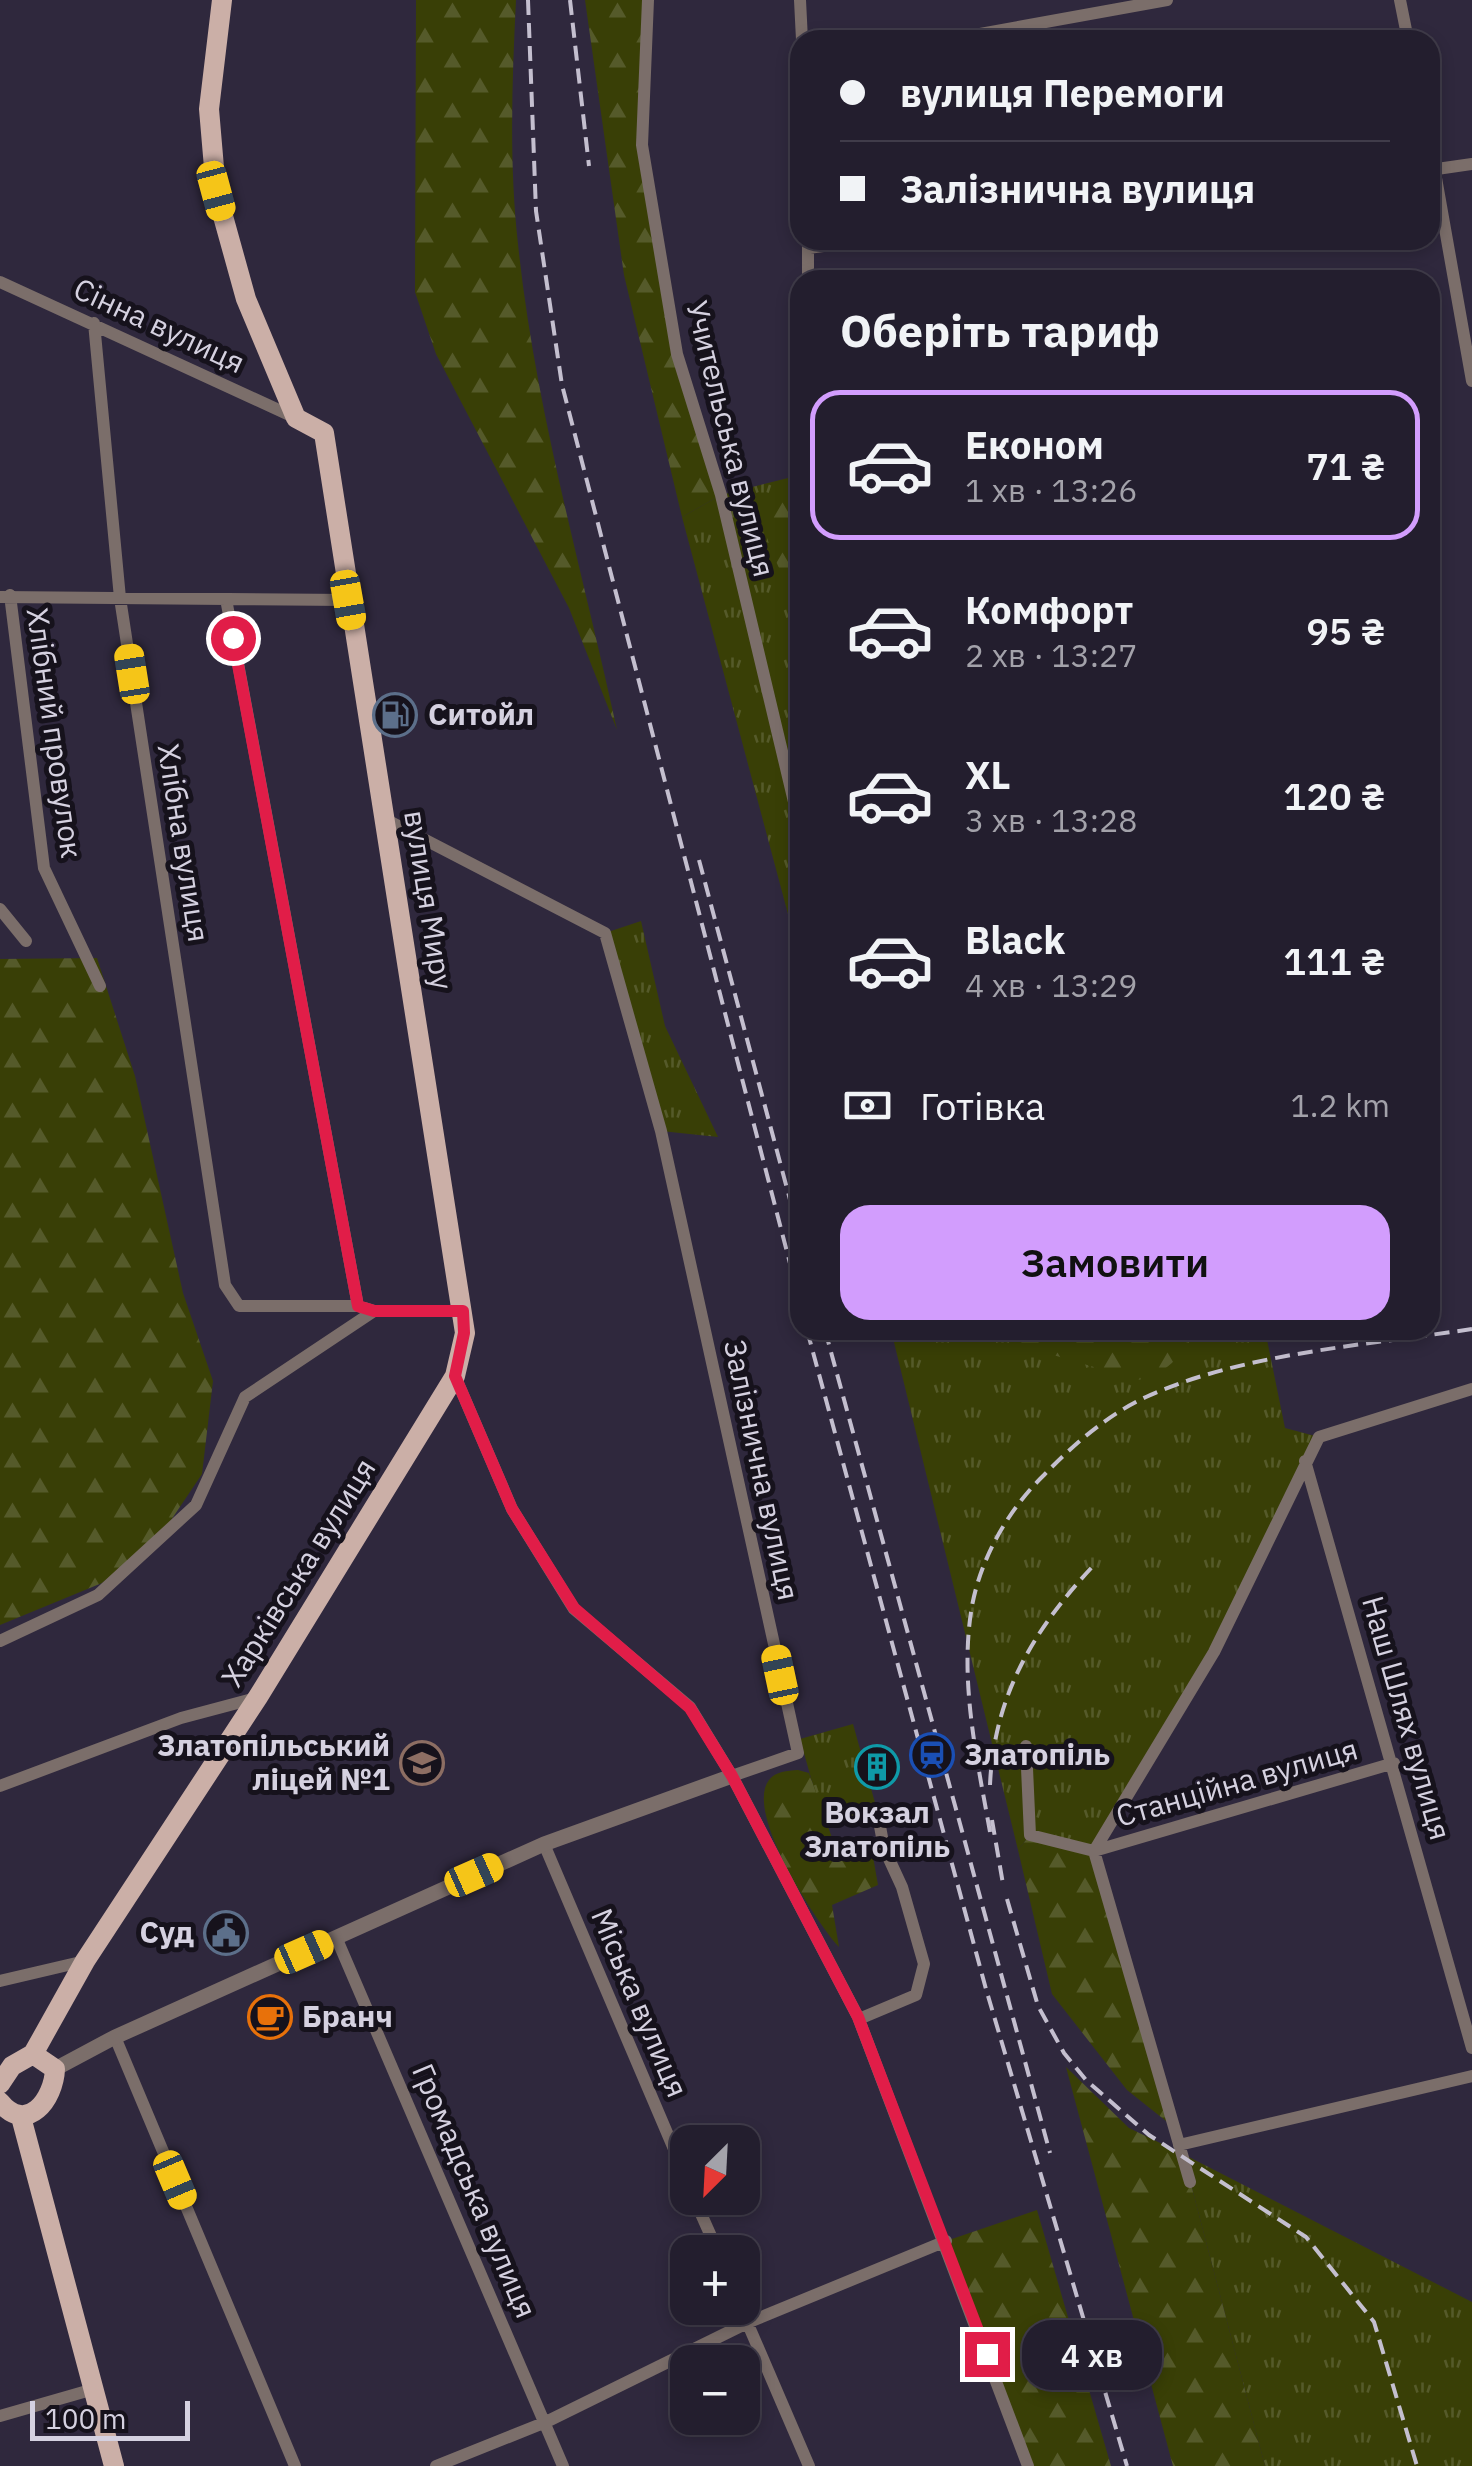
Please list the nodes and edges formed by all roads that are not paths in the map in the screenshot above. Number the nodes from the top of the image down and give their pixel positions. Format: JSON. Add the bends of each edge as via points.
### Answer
{"nodes":[{"id":1,"x":222,"y":0,"type":"edge"},
{"id":2,"x":648,"y":0,"type":"edge"},
{"id":3,"x":800,"y":0,"type":"edge"},
{"id":4,"x":1167,"y":0,"type":"edge"},
{"id":5,"x":1400,"y":0,"type":"edge"},
{"id":6,"x":802,"y":30,"type":"edge"},
{"id":7,"x":1002,"y":30,"type":"edge"},
{"id":8,"x":1406,"y":30,"type":"edge"},
{"id":9,"x":1472,"y":164,"type":"edge"},
{"id":10,"x":1440,"y":168,"type":"edge"},
{"id":11,"x":1440,"y":207,"type":"edge"},
{"id":12,"x":0,"y":282,"type":"edge"},
{"id":13,"x":94,"y":323,"type":"junction"},
{"id":14,"x":1472,"y":381,"type":"edge"},
{"id":15,"x":296,"y":418,"type":"junction"},
{"id":16,"x":5,"y":596,"type":"edge"},
{"id":17,"x":120,"y":598,"type":"junction"},
{"id":18,"x":226,"y":599,"type":"junction"},
{"id":19,"x":348,"y":600,"type":"junction"},
{"id":20,"x":790,"y":784,"type":"edge"},
{"id":21,"x":386,"y":819,"type":"junction"},
{"id":22,"x":0,"y":909,"type":"edge"},
{"id":23,"x":26,"y":941,"type":"dead end"},
{"id":24,"x":100,"y":986,"type":"dead end"},
{"id":25,"x":358,"y":1306,"type":"junction"},
{"id":26,"x":374,"y":1311,"type":"junction"},
{"id":27,"x":463,"y":1311,"type":"junction"},
{"id":28,"x":455,"y":1376,"type":"junction"},
{"id":29,"x":1472,"y":1390,"type":"edge"},
{"id":30,"x":1305,"y":1460,"type":"junction"},
{"id":31,"x":0,"y":1641,"type":"edge"},
{"id":32,"x":258,"y":1697,"type":"junction"},
{"id":33,"x":1026,"y":1746,"type":"dead end"},
{"id":34,"x":1394,"y":1763,"type":"junction"},
{"id":35,"x":732,"y":1776,"type":"junction"},
{"id":36,"x":0,"y":1786,"type":"edge"},
{"id":37,"x":877,"y":1810,"type":"dead end"},
{"id":38,"x":544,"y":1844,"type":"junction"},
{"id":39,"x":1094,"y":1851,"type":"junction"},
{"id":40,"x":336,"y":1938,"type":"junction"},
{"id":41,"x":85,"y":1961,"type":"junction"},
{"id":42,"x":0,"y":1981,"type":"edge"},
{"id":43,"x":859,"y":2019,"type":"junction"},
{"id":44,"x":115,"y":2037,"type":"junction"},
{"id":45,"x":1472,"y":2048,"type":"edge"},
{"id":46,"x":34,"y":2054,"type":"junction"},
{"id":47,"x":56,"y":2069,"type":"junction"},
{"id":48,"x":1472,"y":2076,"type":"edge"},
{"id":49,"x":0,"y":2084,"type":"edge"},
{"id":50,"x":0,"y":2102,"type":"edge"},
{"id":51,"x":21,"y":2117,"type":"junction"},
{"id":52,"x":670,"y":2140,"type":"edge"},
{"id":53,"x":1179,"y":2145,"type":"junction"},
{"id":54,"x":1190,"y":2182,"type":"dead end"},
{"id":55,"x":946,"y":2241,"type":"junction"},
{"id":56,"x":760,"y":2318,"type":"edge"},
{"id":57,"x":744,"y":2325,"type":"edge"},
{"id":58,"x":749,"y":2325,"type":"edge"},
{"id":59,"x":94,"y":2389,"type":"junction"},
{"id":60,"x":0,"y":2416,"type":"edge"},
{"id":61,"x":546,"y":2422,"type":"junction"},
{"id":62,"x":114,"y":2466,"type":"edge"},
{"id":63,"x":295,"y":2466,"type":"edge"},
{"id":64,"x":436,"y":2466,"type":"edge"},
{"id":65,"x":564,"y":2466,"type":"edge"},
{"id":66,"x":809,"y":2466,"type":"edge"},
{"id":67,"x":1028,"y":2466,"type":"edge"}],
"edges":[{"from":1,"to":15,"type":"main road","via":[[210,110],[216,191],[246,299]]},
{"from":2,"to":20,"type":"street","name":"Учительська вулиця","via":[[642,145],[677,354],[721,495]]},
{"from":3,"to":6,"type":"street"},
{"from":4,"to":7,"type":"street"},
{"from":5,"to":8,"type":"street"},
{"from":9,"to":10,"type":"street"},
{"from":11,"to":14,"type":"street"},
{"from":12,"to":13,"type":"street","name":"Сінна вулиця"},
{"from":13,"to":15,"type":"street","name":"Сінна вулиця"},
{"from":13,"to":17,"type":"street","name":"Хлібна вулиця"},
{"from":15,"to":19,"type":"main road","name":"вулиця Миру","via":[[324,433]]},
{"from":16,"to":17,"type":"street"},
{"from":16,"to":24,"type":"street","name":"Хлібний провулок","via":[[44,868]]},
{"from":17,"to":18,"type":"street"},
{"from":17,"to":25,"type":"street","name":"Хлібна вулиця","via":[[225,1285],[239,1306]]},
{"from":18,"to":19,"type":"street"},
{"from":18,"to":25,"type":"street"},
{"from":19,"to":21,"type":"main road","name":"вулиця Миру"},
{"from":21,"to":27,"type":"main road","name":"вулиця Миру"},
{"from":21,"to":35,"type":"street","name":"Залізнична вулиця","via":[[605,933],[660,1131],[798,1752]]},
{"from":22,"to":23,"type":"street"},
{"from":25,"to":26,"type":"street"},
{"from":26,"to":27,"type":"street"},
{"from":26,"to":31,"type":"street","via":[[246,1397],[196,1504],[98,1595]]},
{"from":27,"to":28,"type":"main road","name":"вулиця Миру"},
{"from":28,"to":32,"type":"main road","name":"Харківська вулиця"},
{"from":28,"to":35,"type":"street","via":[[512,1509],[574,1608],[690,1708]]},
{"from":29,"to":30,"type":"street","via":[[1319,1437]]},
{"from":30,"to":34,"type":"street","name":"Наш Шлях вулиця"},
{"from":30,"to":39,"type":"street","via":[[1214,1652]]},
{"from":32,"to":36,"type":"street","via":[[181,1718]]},
{"from":32,"to":41,"type":"main road","name":"Харківська вулиця"},
{"from":33,"to":39,"type":"street","via":[[1030,1835]]},
{"from":34,"to":39,"type":"street","name":"Станційна вулиця"},
{"from":34,"to":45,"type":"street","name":"Наш Шлях вулиця"},
{"from":35,"to":38,"type":"street"},
{"from":35,"to":43,"type":"street"},
{"from":37,"to":43,"type":"street","via":[[924,1964],[916,1995]]},
{"from":38,"to":40,"type":"street"},
{"from":38,"to":52,"type":"street","name":"Міська вулиця"},
{"from":39,"to":53,"type":"street"},
{"from":40,"to":44,"type":"street"},
{"from":40,"to":61,"type":"street","name":"Громадська вулиця"},
{"from":41,"to":42,"type":"street"},
{"from":41,"to":46,"type":"main road","name":"Харківська вулиця"},
{"from":43,"to":55,"type":"street"},
{"from":44,"to":47,"type":"street"},
{"from":44,"to":63,"type":"street"},
{"from":46,"to":47,"type":"main road"},
{"from":46,"to":49,"type":"main road","name":"Харківська вулиця","via":[[12,2066]]},
{"from":47,"to":51,"type":"main road","via":[[45,2102]]},
{"from":48,"to":53,"type":"street"},
{"from":50,"to":51,"type":"main road"},
{"from":51,"to":59,"type":"main road"},
{"from":53,"to":54,"type":"street"},
{"from":55,"to":56,"type":"street"},
{"from":55,"to":67,"type":"street"},
{"from":57,"to":61,"type":"street"},
{"from":58,"to":66,"type":"street"},
{"from":59,"to":60,"type":"street"},
{"from":59,"to":62,"type":"main road"},
{"from":61,"to":64,"type":"street"},
{"from":61,"to":65,"type":"street","name":"Громадська вулиця"}]}
